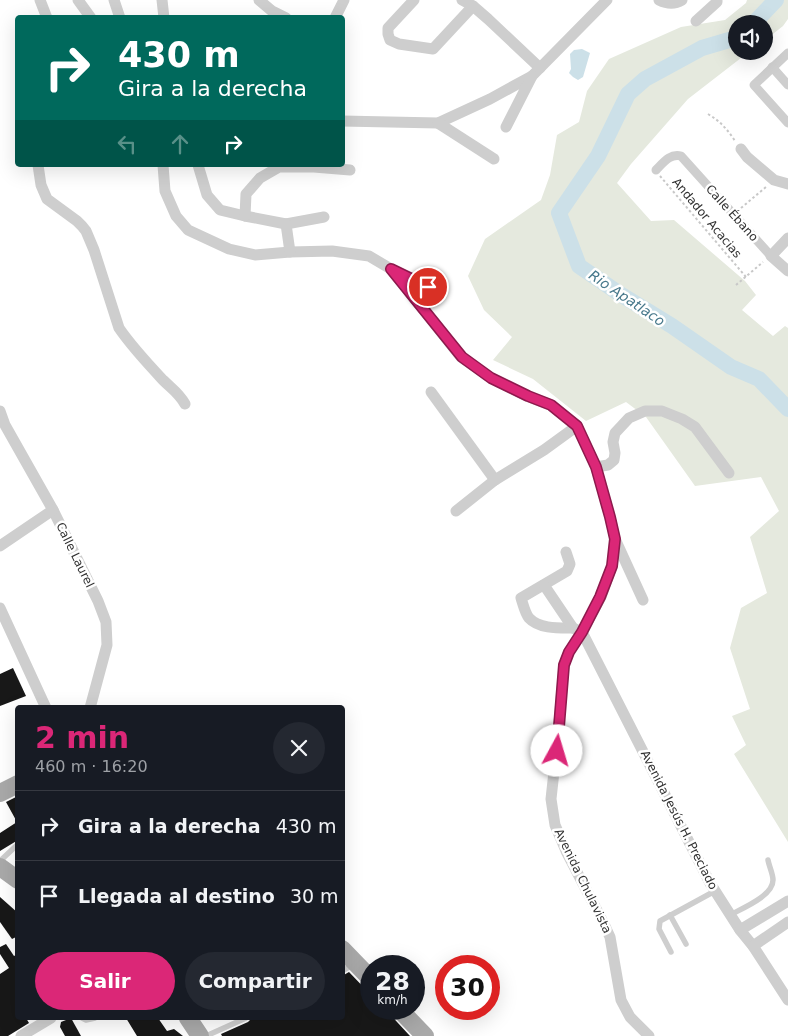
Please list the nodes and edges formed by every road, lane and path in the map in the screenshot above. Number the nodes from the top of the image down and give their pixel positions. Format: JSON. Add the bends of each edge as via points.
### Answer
{"nodes":[{"id":1,"x":40,"y":0,"type":"edge"},
{"id":2,"x":78,"y":0,"type":"edge"},
{"id":3,"x":114,"y":0,"type":"edge"},
{"id":4,"x":162,"y":0,"type":"edge"},
{"id":5,"x":259,"y":0,"type":"edge"},
{"id":6,"x":344,"y":0,"type":"edge"},
{"id":7,"x":414,"y":0,"type":"edge"},
{"id":8,"x":462,"y":0,"type":"edge"},
{"id":9,"x":606,"y":0,"type":"edge"},
{"id":10,"x":659,"y":0,"type":"edge"},
{"id":11,"x":682,"y":0,"type":"edge"},
{"id":12,"x":717,"y":0,"type":"edge"},
{"id":13,"x":473,"y":6,"type":"junction"},
{"id":14,"x":46,"y":15,"type":"edge"},
{"id":15,"x":89,"y":15,"type":"edge"},
{"id":16,"x":119,"y":15,"type":"edge"},
{"id":17,"x":164,"y":15,"type":"edge"},
{"id":18,"x":280,"y":15,"type":"edge"},
{"id":19,"x":336,"y":15,"type":"edge"},
{"id":20,"x":696,"y":21,"type":"dead end"},
{"id":21,"x":788,"y":53,"type":"edge"},
{"id":22,"x":772,"y":67,"type":"junction"},
{"id":23,"x":540,"y":68,"type":"junction"},
{"id":24,"x":532,"y":76,"type":"junction"},
{"id":25,"x":788,"y":85,"type":"edge"},
{"id":26,"x":708,"y":114,"type":"dead end"},
{"id":27,"x":345,"y":121,"type":"edge"},
{"id":28,"x":438,"y":123,"type":"junction"},
{"id":29,"x":788,"y":123,"type":"edge"},
{"id":30,"x":506,"y":128,"type":"dead end"},
{"id":31,"x":741,"y":149,"type":"joint"},
{"id":32,"x":494,"y":159,"type":"dead end"},
{"id":33,"x":38,"y":167,"type":"edge"},
{"id":34,"x":163,"y":167,"type":"edge"},
{"id":35,"x":199,"y":167,"type":"edge"},
{"id":36,"x":350,"y":170,"type":"dead end"},
{"id":37,"x":656,"y":170,"type":"joint"},
{"id":38,"x":774,"y":180,"type":"junction"},
{"id":39,"x":788,"y":184,"type":"edge"},
{"id":40,"x":733,"y":215,"type":"junction"},
{"id":41,"x":245,"y":216,"type":"junction"},
{"id":42,"x":324,"y":217,"type":"dead end"},
{"id":43,"x":286,"y":224,"type":"junction"},
{"id":44,"x":788,"y":238,"type":"edge"},
{"id":45,"x":290,"y":252,"type":"junction"},
{"id":46,"x":771,"y":256,"type":"junction"},
{"id":47,"x":391,"y":269,"type":"junction"},
{"id":48,"x":788,"y":271,"type":"edge"},
{"id":49,"x":746,"y":277,"type":"junction"},
{"id":50,"x":736,"y":285,"type":"dead end"},
{"id":51,"x":428,"y":287,"type":"dead end"},
{"id":52,"x":431,"y":392,"type":"dead end"},
{"id":53,"x":185,"y":404,"type":"dead end"},
{"id":54,"x":0,"y":411,"type":"edge"},
{"id":55,"x":577,"y":426,"type":"junction"},
{"id":56,"x":596,"y":467,"type":"junction"},
{"id":57,"x":729,"y":473,"type":"dead end"},
{"id":58,"x":494,"y":480,"type":"junction"},
{"id":59,"x":53,"y":510,"type":"junction"},
{"id":60,"x":456,"y":511,"type":"dead end"},
{"id":61,"x":615,"y":539,"type":"junction"},
{"id":62,"x":0,"y":546,"type":"edge"},
{"id":63,"x":566,"y":552,"type":"dead end"},
{"id":64,"x":544,"y":585,"type":"junction"},
{"id":65,"x":643,"y":600,"type":"dead end"},
{"id":66,"x":0,"y":608,"type":"edge"},
{"id":67,"x":578,"y":630,"type":"junction"},
{"id":68,"x":45,"y":705,"type":"edge"},
{"id":69,"x":91,"y":705,"type":"edge"},
{"id":70,"x":15,"y":786,"type":"edge"},
{"id":71,"x":0,"y":793,"type":"edge"},
{"id":72,"x":15,"y":847,"type":"edge"},
{"id":73,"x":768,"y":860,"type":"dead end"},
{"id":74,"x":0,"y":861,"type":"edge"},
{"id":75,"x":0,"y":867,"type":"edge"},
{"id":76,"x":15,"y":878,"type":"edge"},
{"id":77,"x":716,"y":891,"type":"junction"},
{"id":78,"x":788,"y":901,"type":"edge"},
{"id":79,"x":670,"y":915,"type":"junction"},
{"id":80,"x":730,"y":915,"type":"junction"},
{"id":81,"x":788,"y":922,"type":"edge"},
{"id":82,"x":740,"y":930,"type":"junction"},
{"id":83,"x":686,"y":944,"type":"dead end"},
{"id":84,"x":752,"y":946,"type":"junction"},
{"id":85,"x":671,"y":952,"type":"dead end"},
{"id":86,"x":349,"y":967,"type":"edge"},
{"id":87,"x":360,"y":973,"type":"edge"},
{"id":88,"x":788,"y":1000,"type":"edge"},
{"id":89,"x":49,"y":1020,"type":"edge"},
{"id":90,"x":189,"y":1020,"type":"edge"},
{"id":91,"x":241,"y":1020,"type":"edge"},
{"id":92,"x":410,"y":1020,"type":"edge"},
{"id":93,"x":21,"y":1036,"type":"edge"},
{"id":94,"x":200,"y":1036,"type":"edge"},
{"id":95,"x":206,"y":1036,"type":"edge"},
{"id":96,"x":425,"y":1036,"type":"edge"},
{"id":97,"x":649,"y":1036,"type":"edge"}],
"edges":[{"from":1,"to":14,"type":"street"},
{"from":2,"to":15,"type":"street"},
{"from":3,"to":16,"type":"street"},
{"from":4,"to":17,"type":"street"},
{"from":5,"to":18,"type":"street"},
{"from":6,"to":19,"type":"street"},
{"from":7,"to":13,"type":"street","via":[[388,28],[390,40],[433,49]]},
{"from":8,"to":13,"type":"street"},
{"from":9,"to":23,"type":"street"},
{"from":10,"to":11,"type":"street","via":[[667,4]]},
{"from":12,"to":20,"type":"street"},
{"from":13,"to":23,"type":"street"},
{"from":21,"to":22,"type":"street"},
{"from":22,"to":25,"type":"street"},
{"from":22,"to":29,"type":"street","via":[[754,85]]},
{"from":23,"to":24,"type":"street"},
{"from":24,"to":28,"type":"street"},
{"from":24,"to":30,"type":"street"},
{"from":26,"to":31,"type":"path","via":[[725,127]]},
{"from":27,"to":28,"type":"street"},
{"from":28,"to":32,"type":"street"},
{"from":31,"to":38,"type":"street"},
{"from":33,"to":53,"type":"street","via":[[46,199],[86,231],[119,328]]},
{"from":34,"to":45,"type":"street","name":"Avenida Chulavista","via":[[165,190],[176,216],[188,230],[229,249],[256,255]]},
{"from":35,"to":41,"type":"street","via":[[207,195],[220,210]]},
{"from":36,"to":41,"type":"street","via":[[279,167],[260,178],[246,194]]},
{"from":37,"to":40,"type":"street","name":"Calle Ébano","via":[[671,156],[681,156]]},
{"from":37,"to":49,"type":"path","name":"Andador Acacias"},
{"from":38,"to":39,"type":"street"},
{"from":38,"to":40,"type":"path"},
{"from":40,"to":46,"type":"street","name":"Calle Ébano"},
{"from":41,"to":43,"type":"street"},
{"from":42,"to":43,"type":"street"},
{"from":43,"to":45,"type":"street"},
{"from":44,"to":46,"type":"street"},
{"from":45,"to":47,"type":"street","name":"Avenida Chulavista","via":[[332,251],[369,256]]},
{"from":46,"to":48,"type":"street","name":"Calle Ébano"},
{"from":46,"to":49,"type":"path"},
{"from":47,"to":51,"type":"street"},
{"from":47,"to":55,"type":"street","name":"Avenida Chulavista","via":[[462,357],[491,378],[551,405]]},
{"from":49,"to":50,"type":"path"},
{"from":52,"to":58,"type":"street"},
{"from":54,"to":59,"type":"street","name":"Calle Laurel"},
{"from":55,"to":56,"type":"street","name":"Avenida Chulavista"},
{"from":55,"to":58,"type":"street"},
{"from":56,"to":57,"type":"street","via":[[614,460],[613,442],[621,424],[645,411],[662,411],[695,428]]},
{"from":56,"to":61,"type":"street","name":"Avenida Chulavista"},
{"from":58,"to":60,"type":"street"},
{"from":59,"to":62,"type":"street"},
{"from":59,"to":69,"type":"street","name":"Calle Laurel","via":[[106,622],[107,645]]},
{"from":61,"to":65,"type":"street"},
{"from":61,"to":67,"type":"street","name":"Avenida Chulavista","via":[[612,566],[600,597]]},
{"from":63,"to":64,"type":"street","via":[[570,564],[567,572]]},
{"from":64,"to":67,"type":"street","name":"Avenida Jesús H. Preciado"},
{"from":64,"to":67,"type":"street","via":[[521,598],[528,617],[553,628]]},
{"from":66,"to":68,"type":"street"},
{"from":67,"to":77,"type":"street","name":"Avenida Jesús H. Preciado"},
{"from":67,"to":97,"type":"street","name":"Avenida Chulavista","via":[[564,665],[551,799],[556,825],[567,853],[610,937],[621,1000],[630,1016]]},
{"from":70,"to":71,"type":"main road"},
{"from":72,"to":74,"type":"lane"},
{"from":73,"to":80,"type":"lane","via":[[773,881],[770,890]]},
{"from":75,"to":76,"type":"main road"},
{"from":77,"to":79,"type":"lane"},
{"from":77,"to":80,"type":"street","name":"Avenida Jesús H. Preciado"},
{"from":78,"to":82,"type":"street"},
{"from":79,"to":83,"type":"lane"},
{"from":79,"to":85,"type":"lane","via":[[660,921],[659,929]]},
{"from":80,"to":82,"type":"street","name":"Avenida Jesús H. Preciado"},
{"from":81,"to":84,"type":"street"},
{"from":82,"to":84,"type":"street","name":"Avenida Jesús H. Preciado"},
{"from":84,"to":88,"type":"street","name":"Avenida Jesús H. Preciado"},
{"from":86,"to":87,"type":"main road"},
{"from":89,"to":93,"type":"street"},
{"from":90,"to":94,"type":"main road"},
{"from":91,"to":95,"type":"lane"},
{"from":92,"to":96,"type":"main road"}]}
